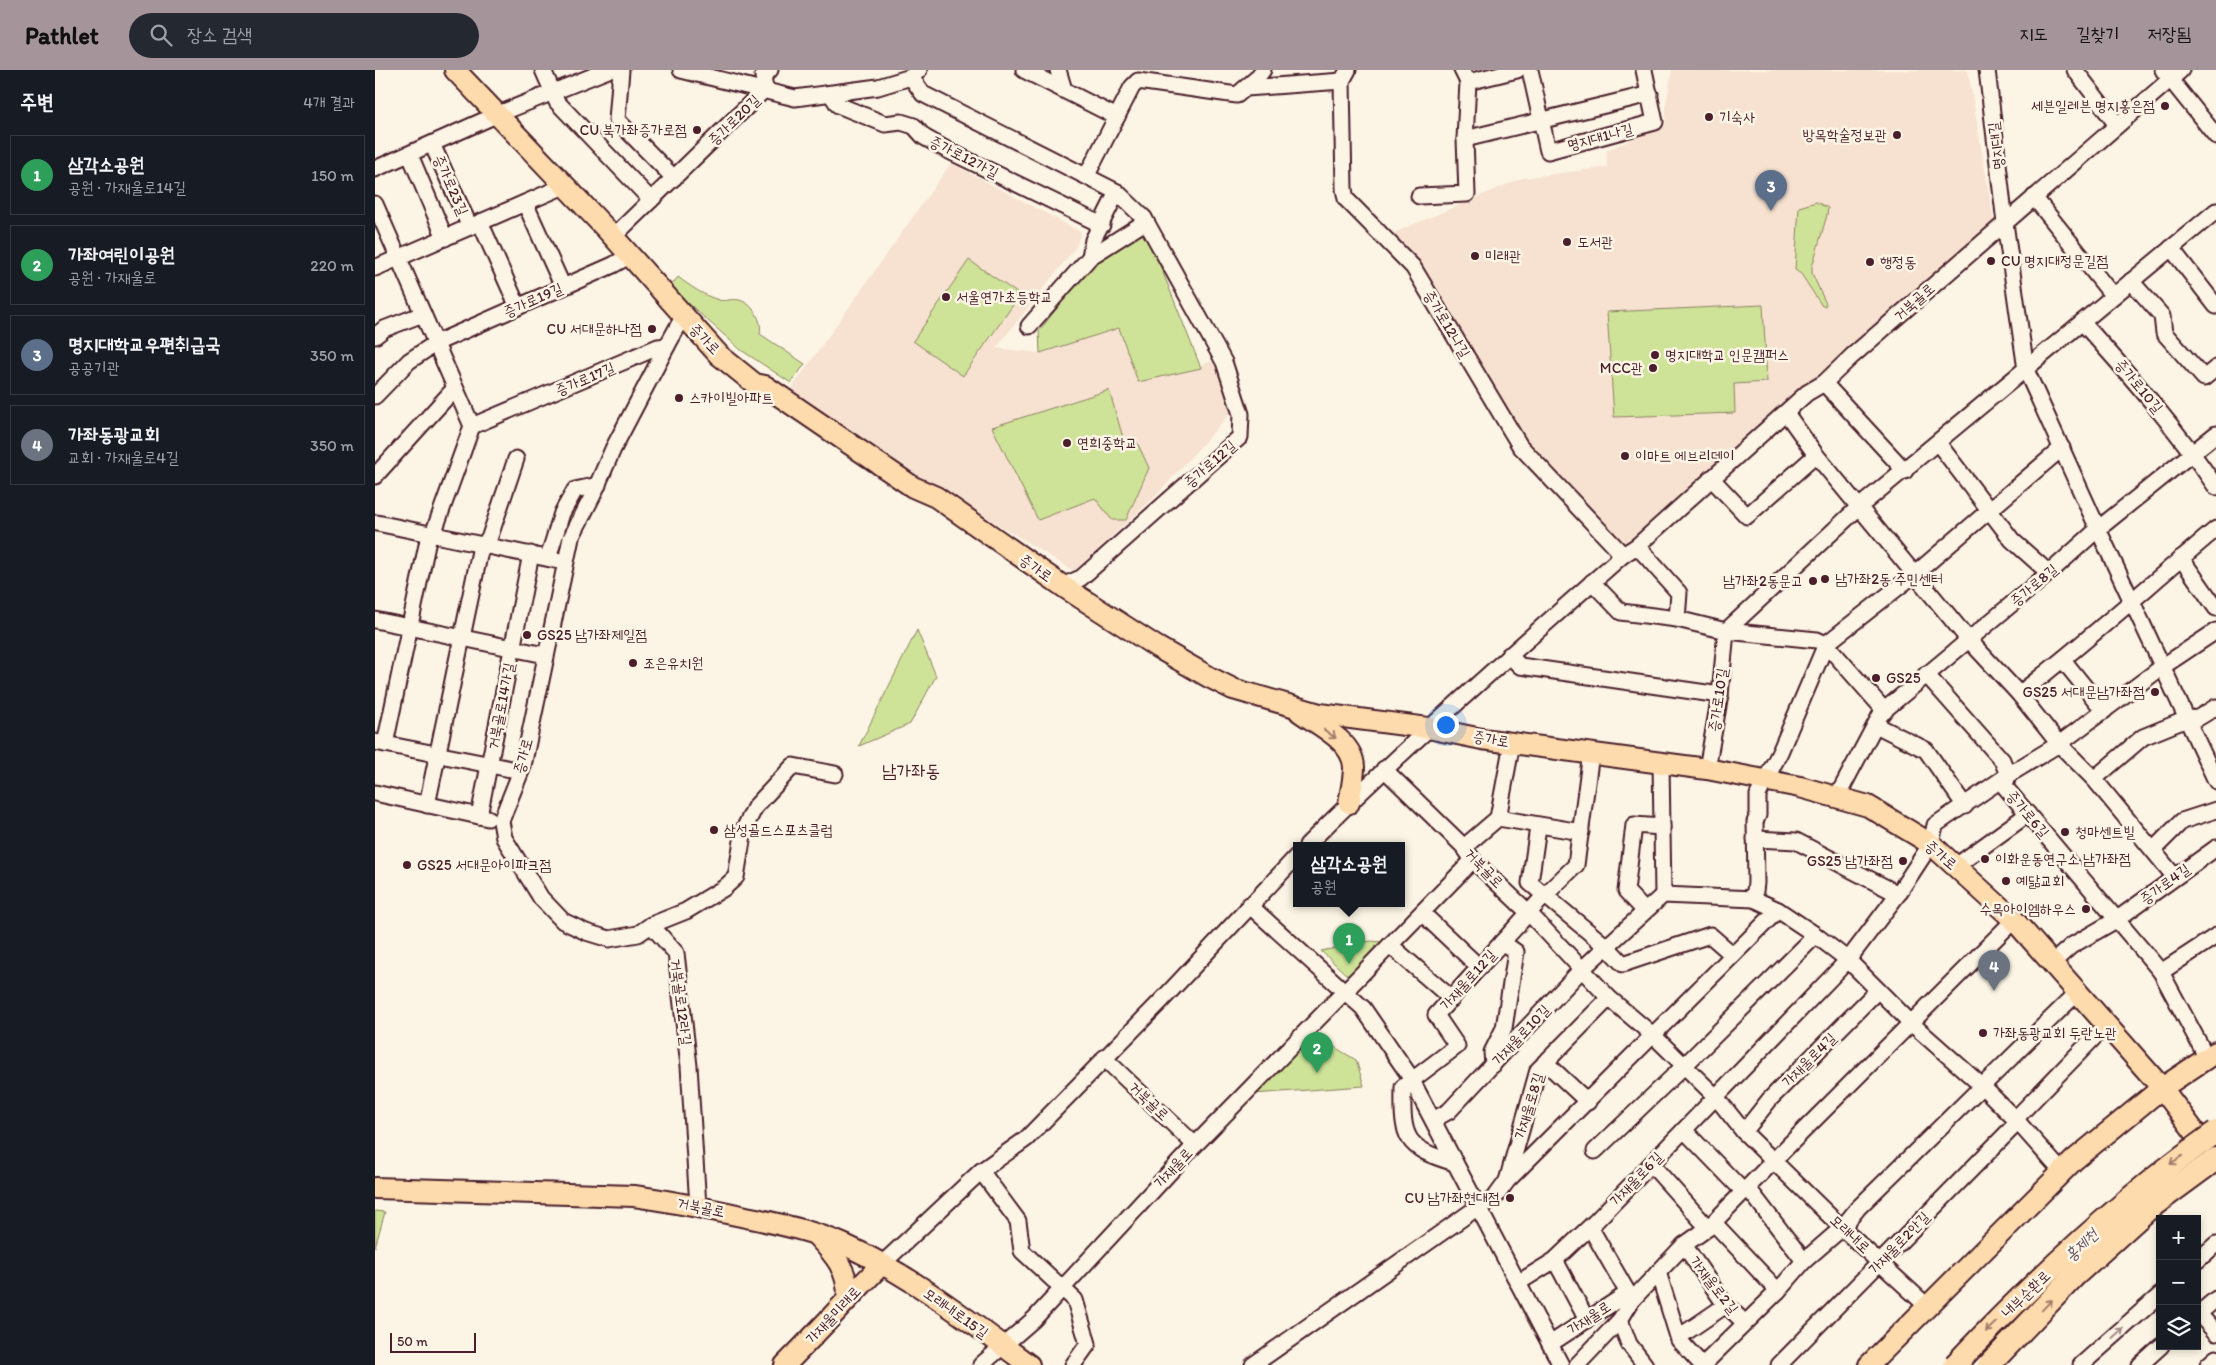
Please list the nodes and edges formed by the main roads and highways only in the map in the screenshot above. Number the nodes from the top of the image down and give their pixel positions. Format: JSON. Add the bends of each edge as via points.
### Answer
{"nodes":[{"id":1,"x":455,"y":70,"type":"edge"},
{"id":2,"x":1290,"y":705,"type":"junction"},
{"id":3,"x":1349,"y":803,"type":"road end"},
{"id":4,"x":2213,"y":1058,"type":"edge"},
{"id":5,"x":2171,"y":1090,"type":"junction"},
{"id":6,"x":2216,"y":1132,"type":"edge"},
{"id":7,"x":2216,"y":1160,"type":"edge"},
{"id":8,"x":375,"y":1188,"type":"edge"},
{"id":9,"x":816,"y":1235,"type":"junction"},
{"id":10,"x":881,"y":1265,"type":"junction"},
{"id":11,"x":848,"y":1297,"type":"junction"},
{"id":12,"x":785,"y":1365,"type":"edge"},
{"id":13,"x":1029,"y":1365,"type":"edge"},
{"id":14,"x":1869,"y":1365,"type":"edge"},
{"id":15,"x":1955,"y":1365,"type":"edge"},
{"id":16,"x":1989,"y":1365,"type":"edge"}],
"edges":[{"from":1,"to":2,"type":"main road","name":"증가로","via":[[719,355],[755,384],[765,386],[913,487],[935,497],[1062,586],[1209,677],[1233,689]]},
{"from":2,"to":3,"type":"main road","one_way":true,"via":[[1351,752],[1354,766]]},
{"from":2,"to":5,"type":"main road","name":"증가로","via":[[1320,714],[1707,768],[1868,806],[1931,844],[1956,866],[2013,920]]},
{"from":4,"to":5,"type":"main road"},
{"from":5,"to":7,"type":"main road","name":"증가로","bridge":true,"via":[[2183,1114]]},
{"from":5,"to":14,"type":"main road","via":[[2062,1172]]},
{"from":6,"to":15,"type":"highway","name":"내부순환로","one_way":true,"bridge":true,"via":[[2165,1168],[2085,1237]]},
{"from":16,"to":7,"type":"highway","name":"내부순환로","one_way":true,"bridge":true,"via":[[2075,1275],[2148,1209]]},
{"from":8,"to":9,"type":"main road","name":"거북골로","via":[[634,1196],[670,1200]]},
{"from":9,"to":10,"type":"main road","name":"거북골로","via":[[844,1245]]},
{"from":9,"to":11,"type":"main road","via":[[838,1259]]},
{"from":10,"to":11,"type":"main road","name":"가재울미래로"},
{"from":10,"to":13,"type":"main road","name":"모래내로15길","via":[[928,1292]]},
{"from":11,"to":12,"type":"main road","name":"가재울미래로"}]}
